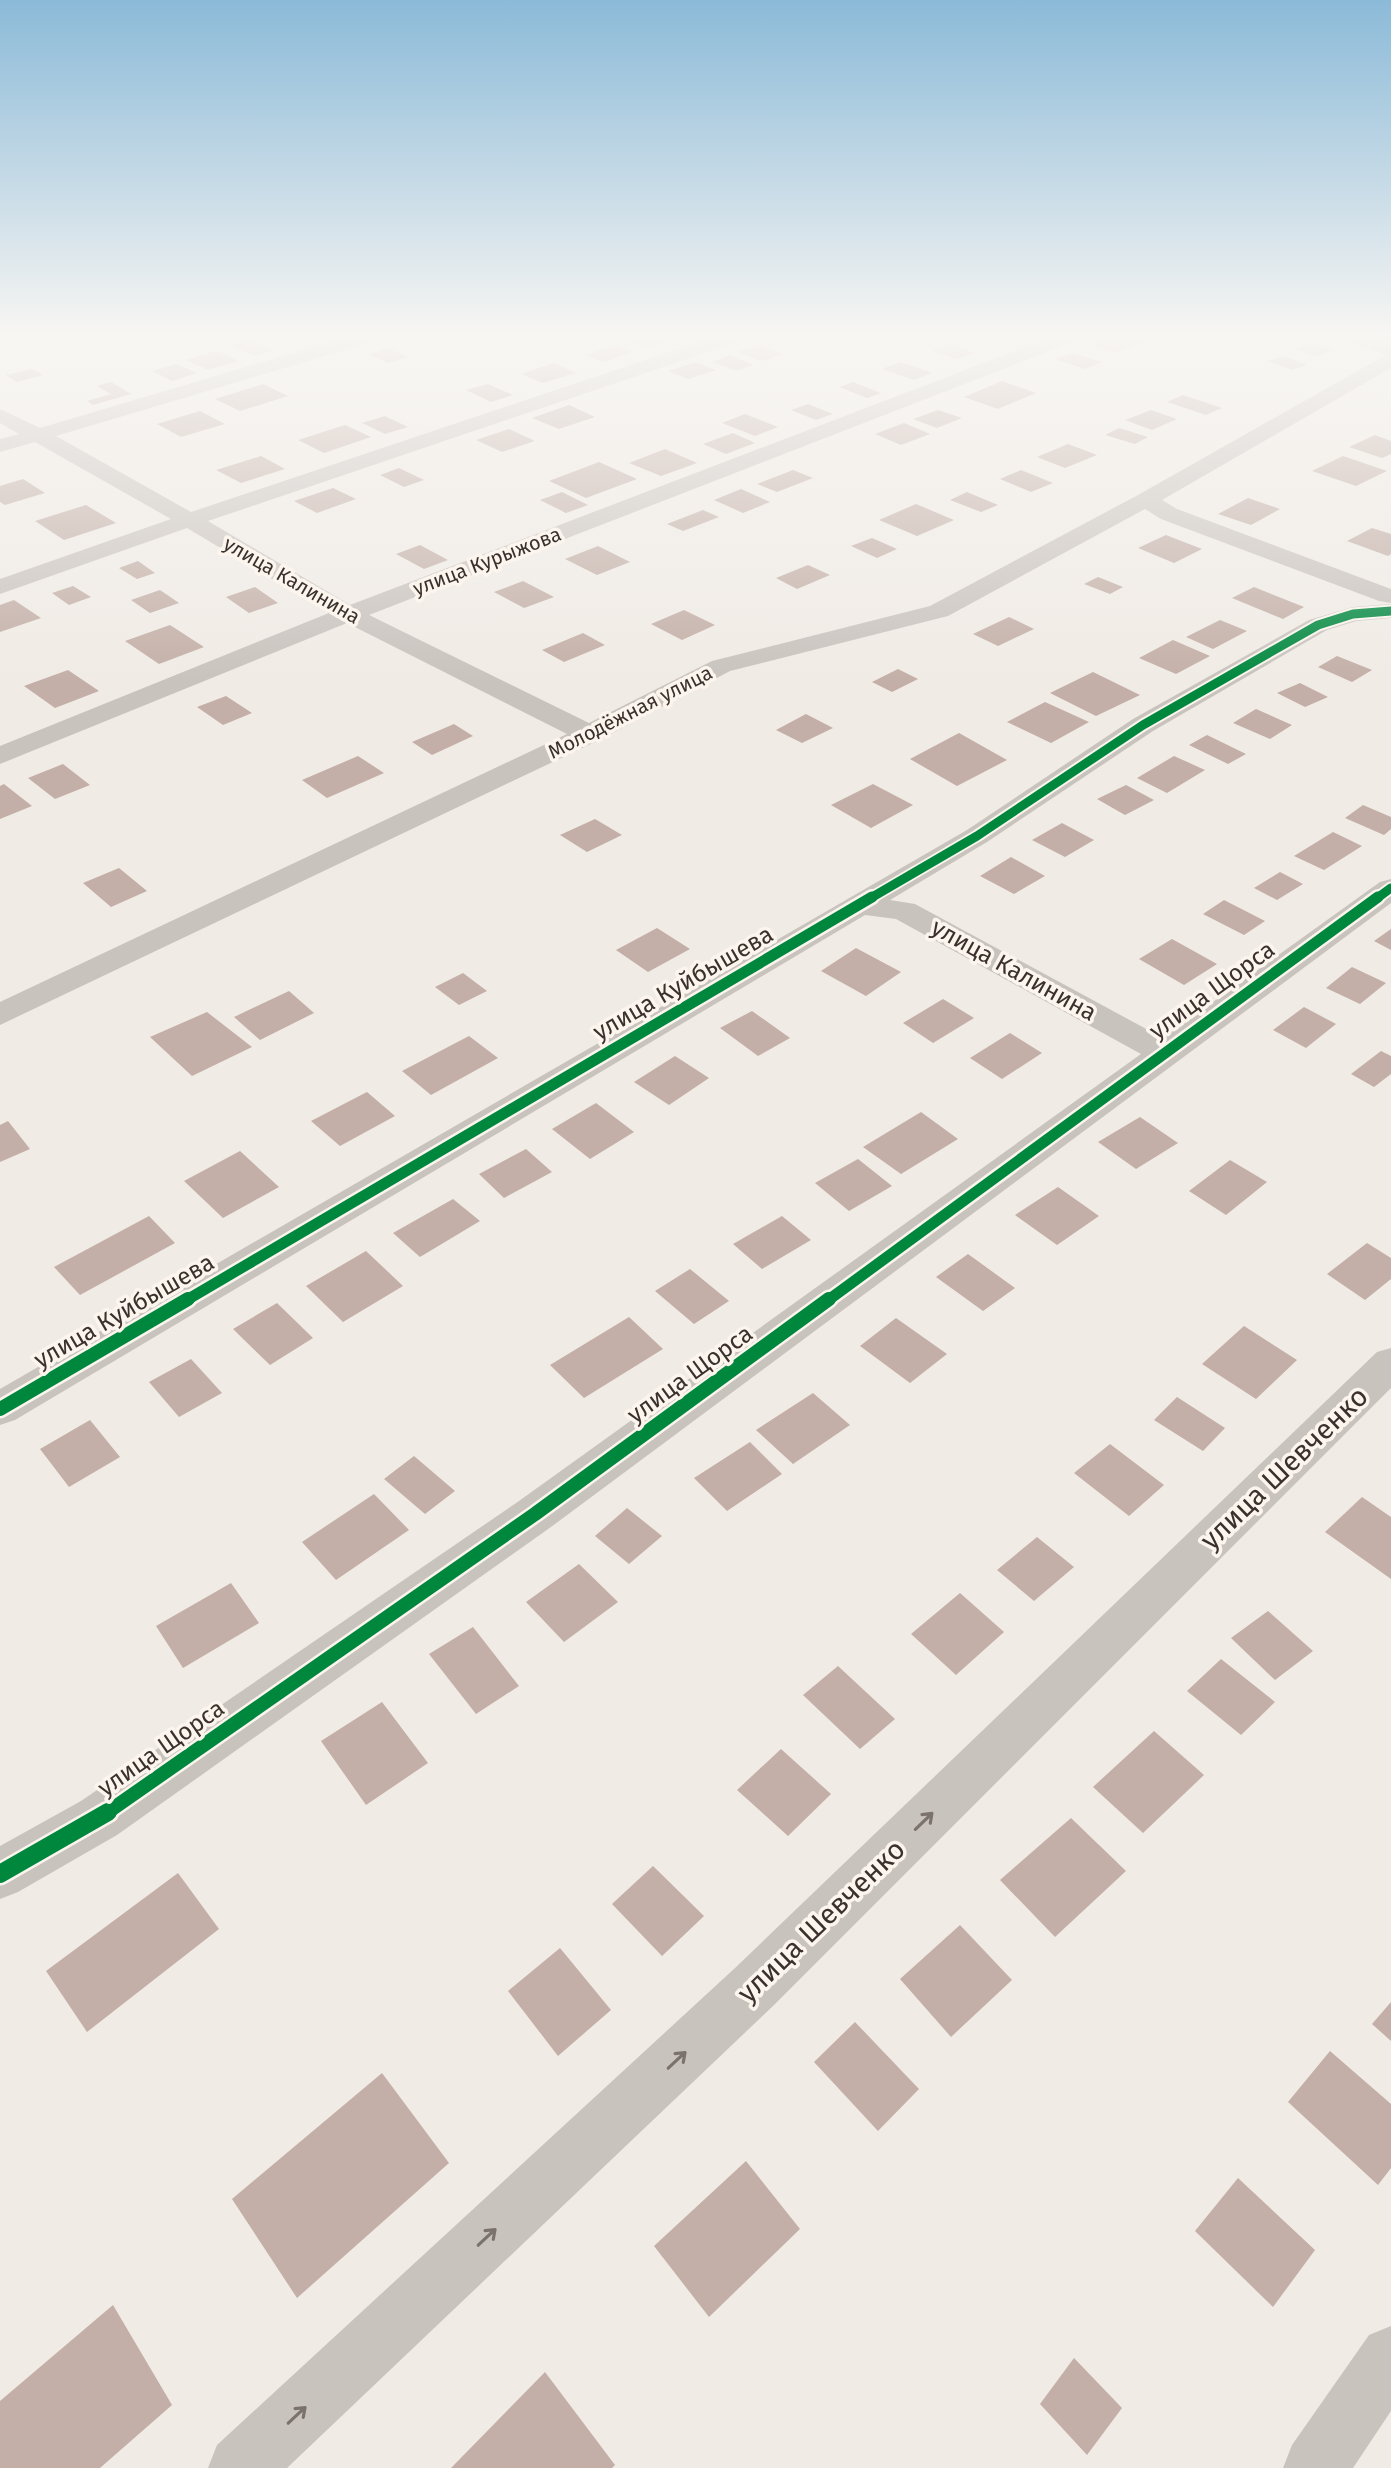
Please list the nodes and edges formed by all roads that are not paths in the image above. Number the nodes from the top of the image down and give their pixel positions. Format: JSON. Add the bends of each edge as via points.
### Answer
{"nodes":[{"id":1,"x":69,"y":453,"type":"edge"},
{"id":2,"x":388,"y":453,"type":"edge"},
{"id":3,"x":766,"y":453,"type":"edge"},
{"id":4,"x":1228,"y":453,"type":"edge"},
{"id":5,"x":1146,"y":500,"type":"junction"},
{"id":6,"x":189,"y":520,"type":"junction"},
{"id":7,"x":0,"y":587,"type":"edge"},
{"id":8,"x":1390,"y":600,"type":"edge"},
{"id":9,"x":348,"y":614,"type":"junction"},
{"id":10,"x":589,"y":734,"type":"junction"},
{"id":11,"x":0,"y":756,"type":"edge"},
{"id":12,"x":1391,"y":888,"type":"edge"},
{"id":13,"x":858,"y":905,"type":"junction"},
{"id":14,"x":0,"y":1015,"type":"edge"},
{"id":15,"x":1164,"y":1052,"type":"junction"},
{"id":16,"x":1391,"y":1363,"type":"edge"},
{"id":17,"x":0,"y":1409,"type":"edge"},
{"id":18,"x":0,"y":1874,"type":"edge"},
{"id":19,"x":1391,"y":2357,"type":"edge"},
{"id":20,"x":240,"y":2468,"type":"edge"},
{"id":21,"x":1315,"y":2468,"type":"edge"}],
"edges":[{"from":1,"to":6,"type":"street","name":"улица Калинина"},
{"from":2,"to":6,"type":"street"},
{"from":3,"to":9,"type":"street","name":"улица Курыжова"},
{"from":4,"to":5,"type":"street","name":"Молодёжная улица"},
{"from":5,"to":8,"type":"street","via":[[1169,514]]},
{"from":5,"to":10,"type":"street","name":"Молодёжная улица","via":[[939,611],[721,666]]},
{"from":6,"to":7,"type":"street"},
{"from":6,"to":9,"type":"street","name":"улица Калинина"},
{"from":8,"to":13,"type":"street","name":"улица Куйбышева","via":[[1318,625],[1143,725],[977,836]]},
{"from":9,"to":10,"type":"street","name":"улица Калинина"},
{"from":9,"to":11,"type":"street","name":"улица Курыжова"},
{"from":10,"to":14,"type":"street","name":"Молодёжная улица"},
{"from":12,"to":15,"type":"street","name":"улица Щорса"},
{"from":13,"to":15,"type":"street","name":"улица Калинина","via":[[904,911]]},
{"from":13,"to":17,"type":"street","name":"улица Куйбышева"},
{"from":15,"to":18,"type":"street","name":"улица Щорса","via":[[535,1514],[99,1818]]},
{"from":20,"to":16,"type":"street","name":"улица Шевченко","one_way":true,"via":[[754,1987]]},
{"from":19,"to":21,"type":"street"}]}
